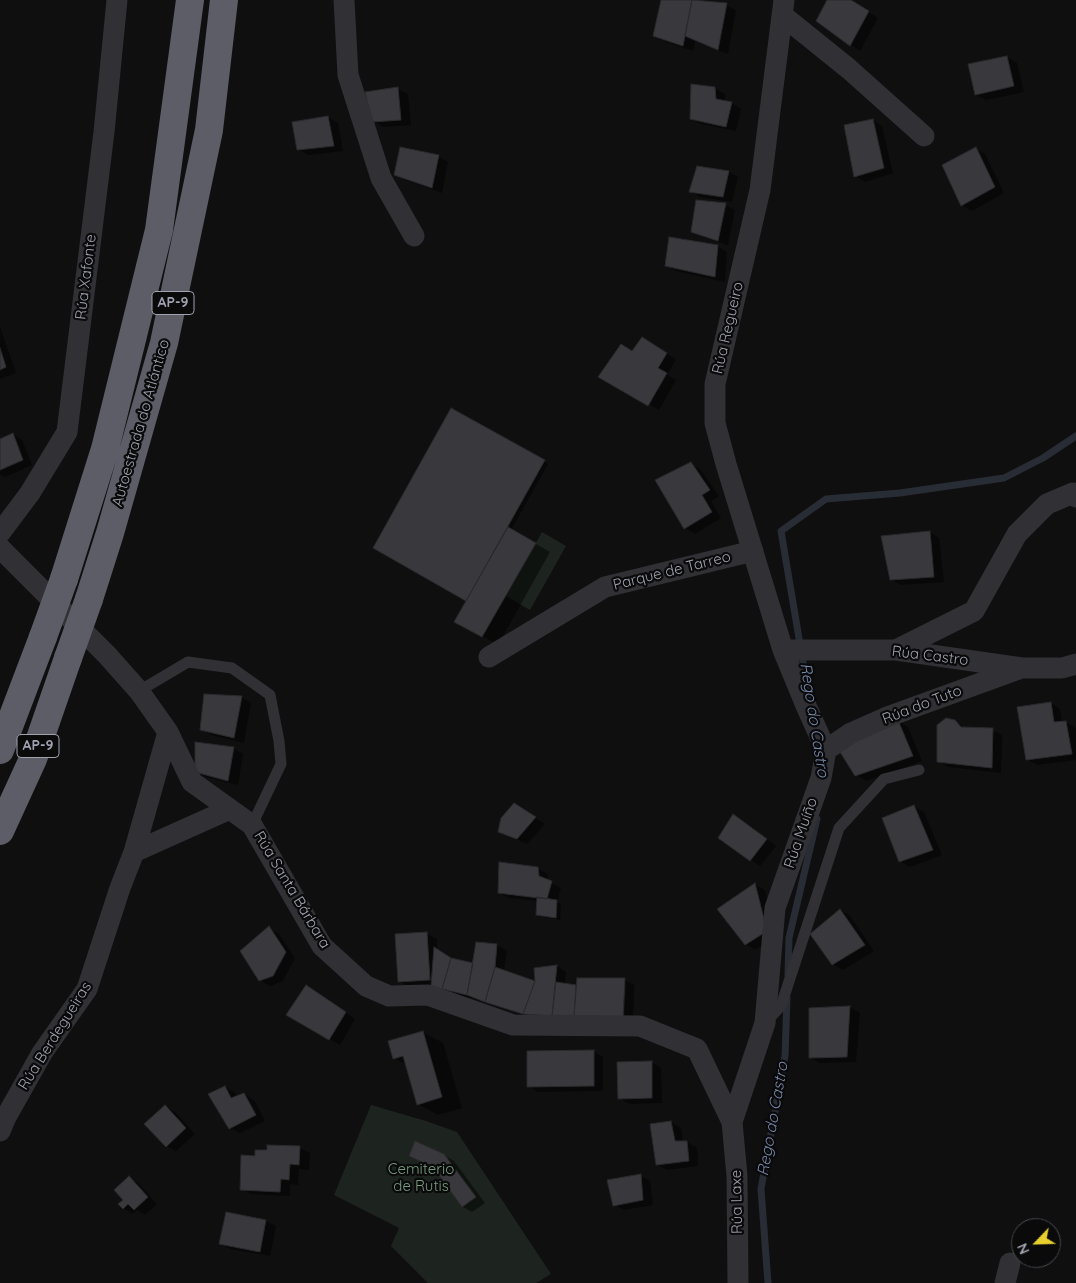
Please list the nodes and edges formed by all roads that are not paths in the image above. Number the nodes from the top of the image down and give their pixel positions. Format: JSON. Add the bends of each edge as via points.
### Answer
{"nodes":[{"id":1,"x":116,"y":0,"type":"edge"},
{"id":2,"x":190,"y":0,"type":"edge"},
{"id":3,"x":224,"y":0,"type":"edge"},
{"id":4,"x":344,"y":0,"type":"edge"},
{"id":5,"x":783,"y":8,"type":"edge"},
{"id":6,"x":924,"y":136,"type":"dead end"},
{"id":7,"x":414,"y":236,"type":"dead end"},
{"id":8,"x":1076,"y":497,"type":"edge"},
{"id":9,"x":0,"y":533,"type":"edge"},
{"id":10,"x":0,"y":548,"type":"edge"},
{"id":11,"x":753,"y":552,"type":"junction"},
{"id":12,"x":784,"y":650,"type":"junction"},
{"id":13,"x":896,"y":650,"type":"junction"},
{"id":14,"x":489,"y":657,"type":"dead end"},
{"id":15,"x":1076,"y":664,"type":"edge"},
{"id":16,"x":1022,"y":668,"type":"junction"},
{"id":17,"x":139,"y":691,"type":"junction"},
{"id":18,"x":168,"y":732,"type":"junction"},
{"id":19,"x":0,"y":750,"type":"edge"},
{"id":20,"x":826,"y":750,"type":"junction"},
{"id":21,"x":919,"y":770,"type":"dead end"},
{"id":22,"x":230,"y":809,"type":"junction"},
{"id":23,"x":252,"y":825,"type":"junction"},
{"id":24,"x":0,"y":831,"type":"edge"},
{"id":25,"x":134,"y":852,"type":"junction"},
{"id":26,"x":765,"y":1023,"type":"junction"},
{"id":27,"x":732,"y":1122,"type":"junction"},
{"id":28,"x":0,"y":1131,"type":"edge"},
{"id":29,"x":738,"y":1283,"type":"edge"}],
"edges":[{"from":1,"to":9,"type":"street","name":"Rúa Xafonte","via":[[104,132],[67,432],[30,493]]},
{"from":2,"to":19,"type":"highway","name":"Autoestrada do Atlántico","number":"AP-9","bridge":true,"via":[[159,230],[105,449],[64,579]]},
{"from":3,"to":24,"type":"highway","name":"Autoestrada do Atlántico","number":"AP-9","bridge":true,"via":[[209,130],[164,343],[89,599],[33,759]]},
{"from":4,"to":7,"type":"street","via":[[348,75],[381,178]]},
{"from":5,"to":6,"type":"street"},
{"from":5,"to":11,"type":"street","name":"Rúa Regueiro","via":[[760,190],[715,384],[715,423]]},
{"from":8,"to":13,"type":"street","via":[[1073,493],[1047,504],[1017,534],[974,611]]},
{"from":10,"to":17,"type":"street","name":"Rúa Santa Bárbara","via":[[108,654]]},
{"from":11,"to":12,"type":"street","name":"Rúa Regueiro"},
{"from":11,"to":14,"type":"street","name":"Parque de Tarreo","via":[[606,587]]},
{"from":12,"to":13,"type":"street","name":"Rúa Castro"},
{"from":12,"to":20,"type":"street"},
{"from":13,"to":16,"type":"street","name":"Rúa Castro"},
{"from":15,"to":16,"type":"street","name":"Rúa Castro","via":[[1062,668]]},
{"from":16,"to":20,"type":"street","name":"Rúa do Tuto","via":[[887,717],[850,733]]},
{"from":17,"to":18,"type":"street","name":"Rúa Santa Bárbara"},
{"from":17,"to":23,"type":"lane","via":[[188,662],[232,668],[270,695],[281,764]]},
{"from":18,"to":22,"type":"street","name":"Rúa Santa Bárbara","via":[[192,782]]},
{"from":18,"to":25,"type":"street","name":"Rúa Berdegueiras"},
{"from":20,"to":26,"type":"street","name":"Rúa Muíño","via":[[821,778],[775,908]]},
{"from":21,"to":26,"type":"lane","name":"Rúa Muíño","via":[[884,779],[839,828],[782,1006]]},
{"from":22,"to":23,"type":"street","name":"Rúa Santa Bárbara"},
{"from":22,"to":25,"type":"street"},
{"from":23,"to":27,"type":"street","name":"Rúa Santa Bárbara","via":[[322,946],[366,986],[389,996],[428,995],[513,1025],[640,1026],[697,1049]]},
{"from":25,"to":28,"type":"street","name":"Rúa Berdegueiras","via":[[87,989],[42,1053]]},
{"from":26,"to":27,"type":"street","name":"Rúa Muíño"},
{"from":27,"to":29,"type":"street","name":"Rúa Laxe","via":[[737,1176]]}]}
